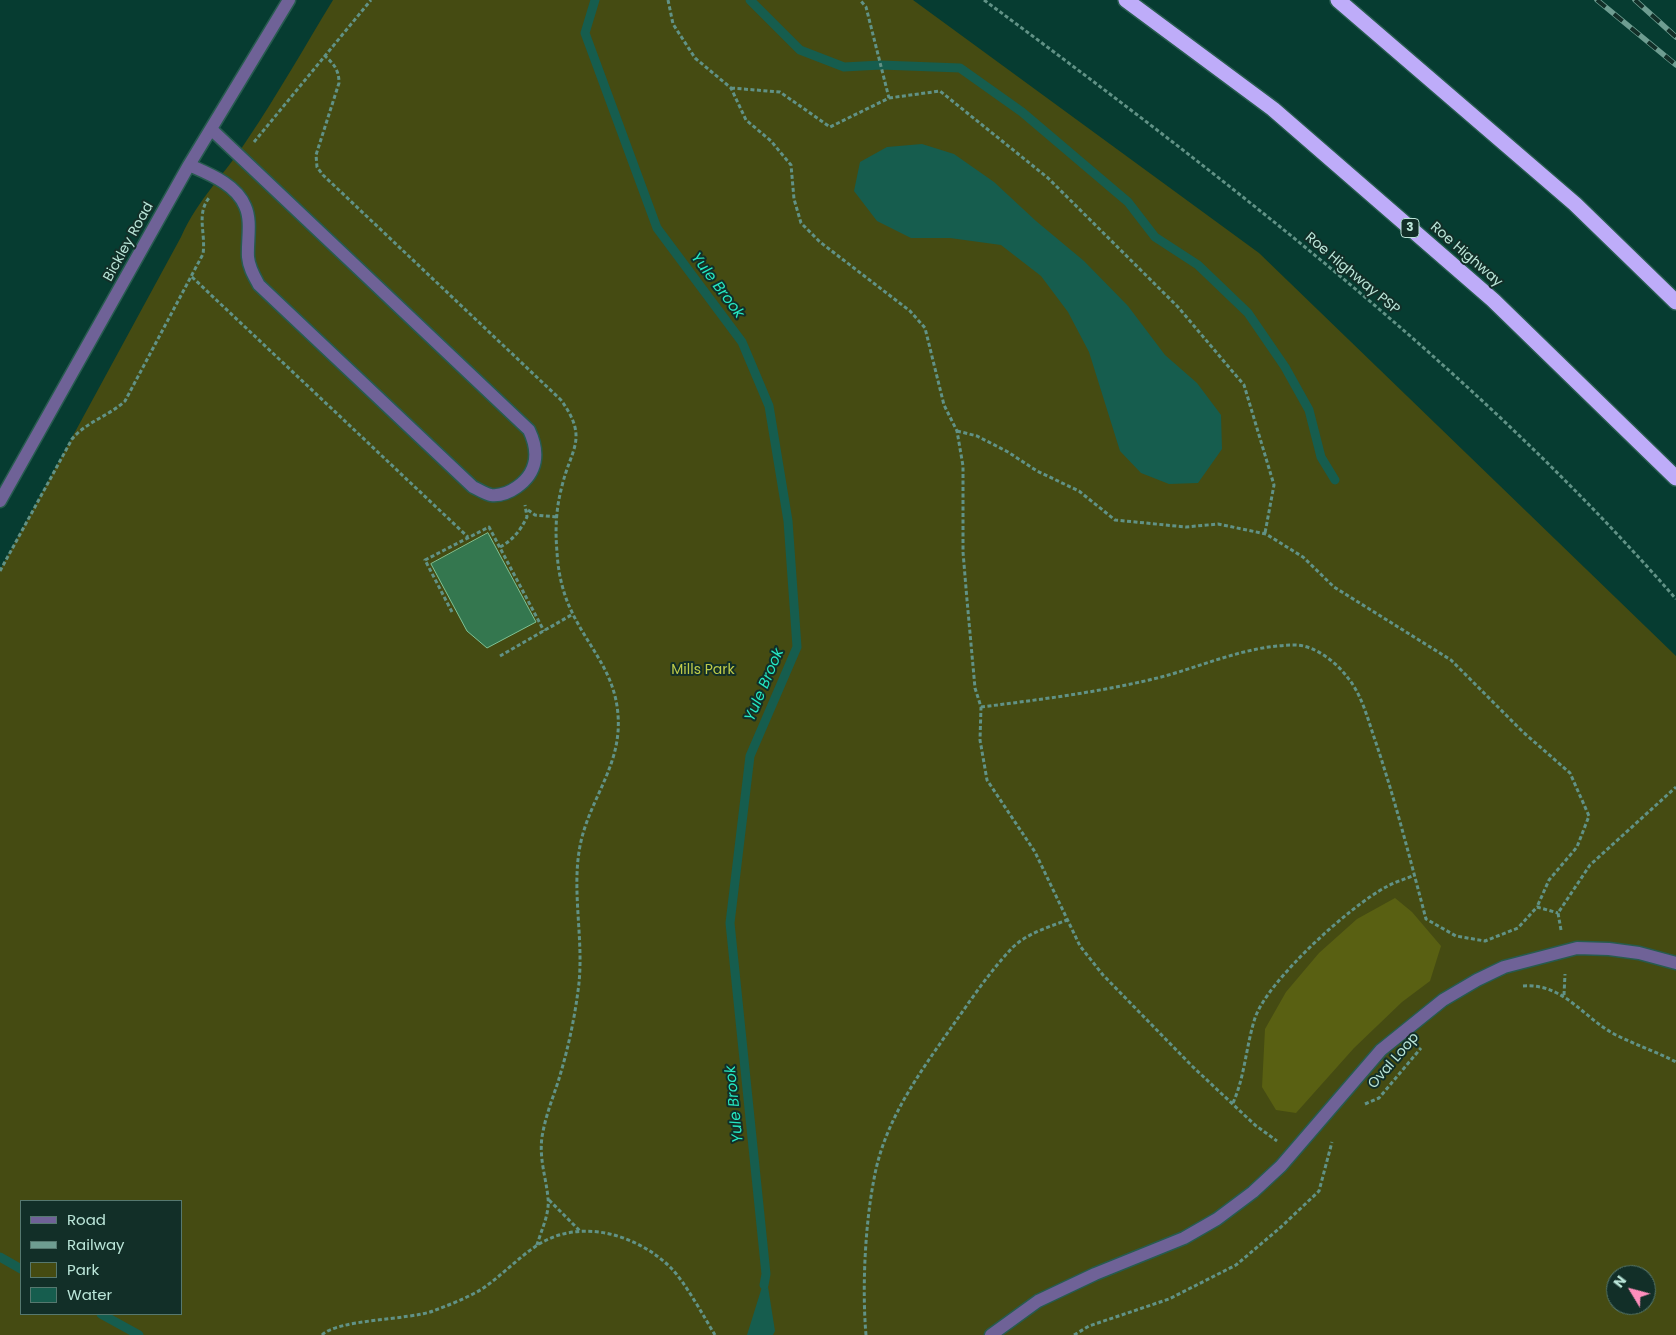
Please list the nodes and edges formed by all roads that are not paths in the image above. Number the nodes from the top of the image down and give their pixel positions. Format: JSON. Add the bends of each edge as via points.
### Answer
{"nodes":[{"id":1,"x":289,"y":0,"type":"edge"},
{"id":2,"x":1126,"y":0,"type":"edge"},
{"id":3,"x":1338,"y":0,"type":"edge"},
{"id":4,"x":211,"y":129,"type":"junction"},
{"id":5,"x":189,"y":165,"type":"junction"},
{"id":6,"x":1676,"y":302,"type":"edge"},
{"id":7,"x":1676,"y":478,"type":"edge"},
{"id":8,"x":0,"y":500,"type":"edge"},
{"id":9,"x":1676,"y":963,"type":"edge"},
{"id":10,"x":990,"y":1335,"type":"edge"}],
"edges":[{"from":1,"to":4,"type":"street","name":"Bickley Road"},
{"from":2,"to":7,"type":"highway","name":"Roe Highway","number":"3","via":[[1288,122],[1493,300]]},
{"from":3,"to":6,"type":"highway","via":[[1576,204]]},
{"from":4,"to":5,"type":"street","name":"Bickley Road"},
{"from":4,"to":5,"type":"street","via":[[529,430],[535,442],[536,462],[528,480],[510,492],[490,495],[473,487],[260,286],[248,258],[248,216],[240,198],[217,178]]},
{"from":5,"to":8,"type":"street","name":"Bickley Road"},
{"from":9,"to":10,"type":"street","via":[[1632,952],[1577,948],[1504,967],[1477,980],[1442,1000],[1381,1050],[1292,1153],[1253,1192],[1184,1238],[1038,1301]]}]}
